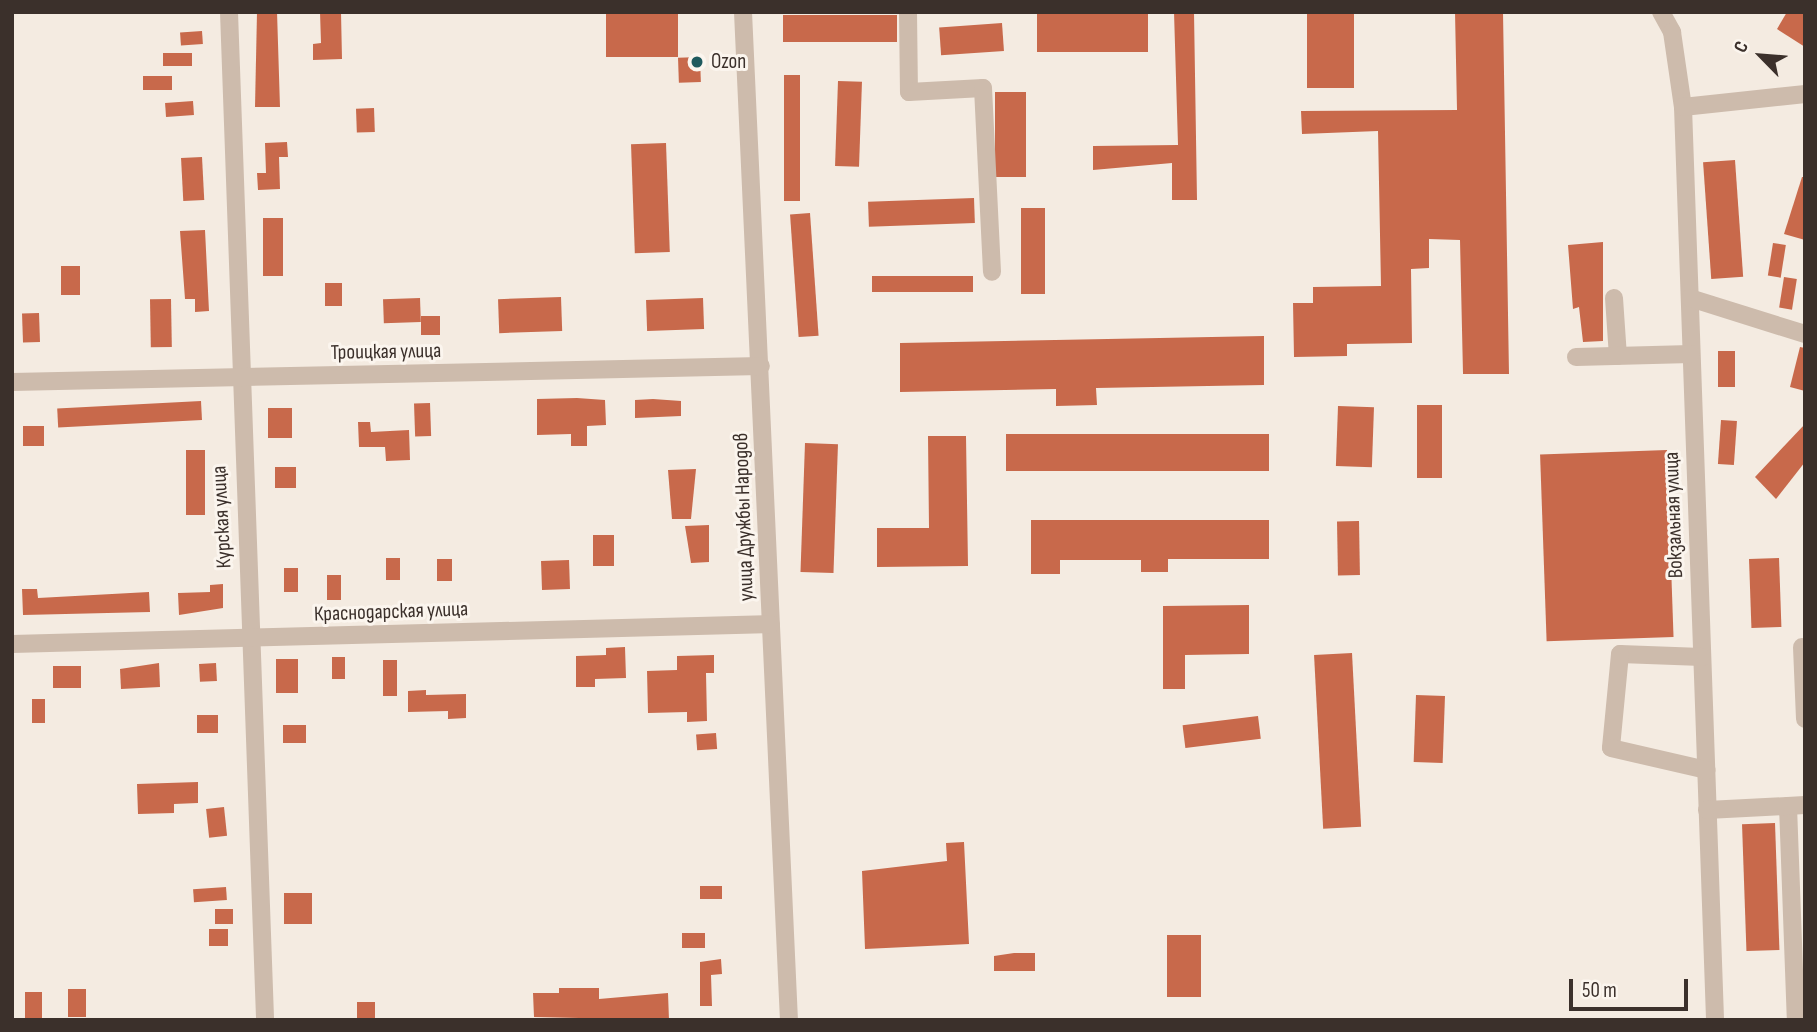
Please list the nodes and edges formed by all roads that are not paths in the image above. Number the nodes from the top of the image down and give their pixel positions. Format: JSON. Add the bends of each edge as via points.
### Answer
{"nodes":[{"id":1,"x":229,"y":12,"type":"edge"},
{"id":2,"x":743,"y":12,"type":"edge"},
{"id":3,"x":908,"y":12,"type":"edge"},
{"id":4,"x":1661,"y":12,"type":"edge"},
{"id":5,"x":1805,"y":94,"type":"edge"},
{"id":6,"x":1683,"y":107,"type":"junction"},
{"id":7,"x":992,"y":272,"type":"dead end"},
{"id":8,"x":1614,"y":298,"type":"dead end"},
{"id":9,"x":1690,"y":298,"type":"junction"},
{"id":10,"x":1805,"y":334,"type":"edge"},
{"id":11,"x":1691,"y":354,"type":"junction"},
{"id":12,"x":1618,"y":356,"type":"junction"},
{"id":13,"x":1576,"y":357,"type":"dead end"},
{"id":14,"x":761,"y":366,"type":"junction"},
{"id":15,"x":238,"y":378,"type":"junction"},
{"id":16,"x":12,"y":382,"type":"edge"},
{"id":17,"x":771,"y":624,"type":"junction"},
{"id":18,"x":250,"y":639,"type":"junction"},
{"id":19,"x":12,"y":644,"type":"edge"},
{"id":20,"x":1802,"y":647,"type":"dead end"},
{"id":21,"x":1702,"y":657,"type":"junction"},
{"id":22,"x":1805,"y":719,"type":"edge"},
{"id":23,"x":1706,"y":770,"type":"junction"},
{"id":24,"x":1796,"y":806,"type":"edge"},
{"id":25,"x":1707,"y":810,"type":"junction"},
{"id":26,"x":265,"y":1020,"type":"edge"},
{"id":27,"x":789,"y":1020,"type":"edge"},
{"id":28,"x":1715,"y":1020,"type":"edge"},
{"id":29,"x":1796,"y":1020,"type":"edge"}],
"edges":[{"from":1,"to":15,"type":"street","name":"Курская улица"},
{"from":2,"to":14,"type":"street","name":"улица Дружбы Народов"},
{"from":3,"to":7,"type":"street","via":[[909,92],[983,88]]},
{"from":4,"to":6,"type":"street","name":"Вокзальная улица","via":[[1672,32]]},
{"from":5,"to":6,"type":"street"},
{"from":6,"to":9,"type":"street","name":"Вокзальная улица"},
{"from":8,"to":12,"type":"street"},
{"from":9,"to":10,"type":"street"},
{"from":9,"to":11,"type":"street","name":"Вокзальная улица"},
{"from":11,"to":12,"type":"street"},
{"from":11,"to":21,"type":"street","name":"Вокзальная улица"},
{"from":12,"to":13,"type":"street"},
{"from":14,"to":15,"type":"street","name":"Троицкая улица"},
{"from":14,"to":17,"type":"street","name":"улица Дружбы Народов"},
{"from":15,"to":16,"type":"street","name":"Троицкая улица"},
{"from":15,"to":18,"type":"street","name":"Курская улица"},
{"from":17,"to":18,"type":"street","name":"Краснодарская улица"},
{"from":17,"to":27,"type":"street","name":"улица Дружбы Народов"},
{"from":18,"to":19,"type":"street","name":"Краснодарская улица"},
{"from":18,"to":26,"type":"street","name":"Курская улица"},
{"from":20,"to":22,"type":"street"},
{"from":21,"to":23,"type":"street","name":"Вокзальная улица"},
{"from":21,"to":23,"type":"street","via":[[1620,654],[1611,748]]},
{"from":23,"to":25,"type":"street","name":"Вокзальная улица"},
{"from":24,"to":25,"type":"street"},
{"from":24,"to":29,"type":"street"},
{"from":25,"to":28,"type":"street","name":"Вокзальная улица"}]}
